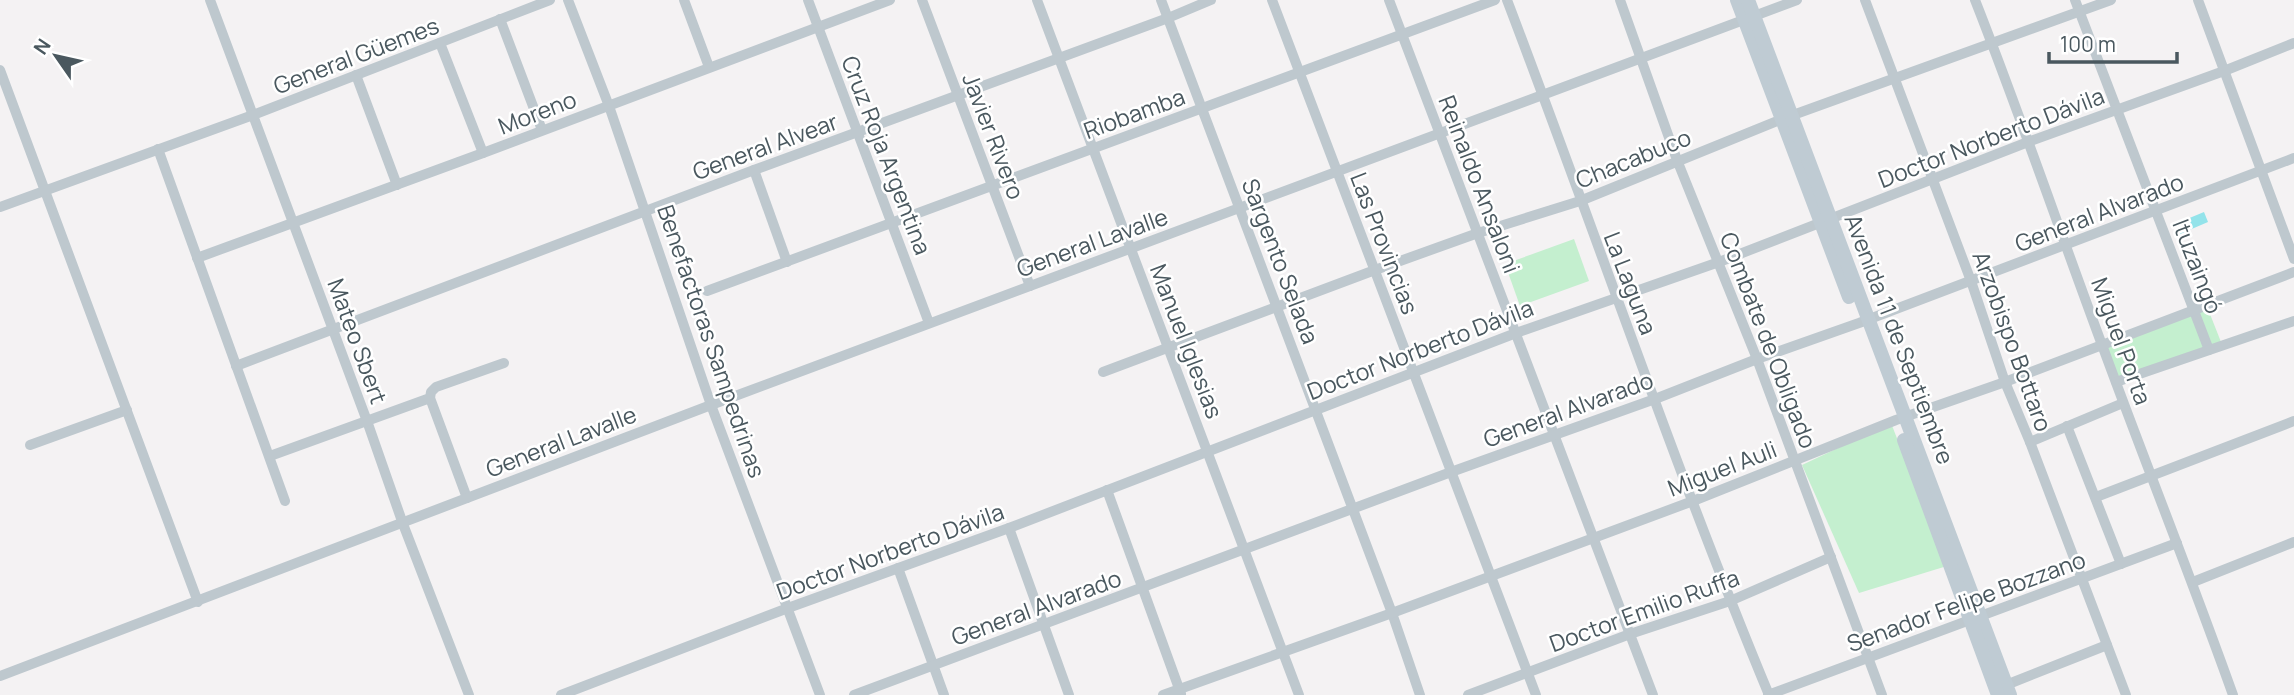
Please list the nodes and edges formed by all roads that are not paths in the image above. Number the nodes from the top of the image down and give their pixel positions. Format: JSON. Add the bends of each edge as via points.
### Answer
{"nodes":[{"id":1,"x":210,"y":0,"type":"edge"},
{"id":2,"x":550,"y":0,"type":"edge"},
{"id":3,"x":568,"y":0,"type":"edge"},
{"id":4,"x":684,"y":0,"type":"edge"},
{"id":5,"x":808,"y":0,"type":"edge"},
{"id":6,"x":890,"y":0,"type":"edge"},
{"id":7,"x":922,"y":0,"type":"edge"},
{"id":8,"x":1037,"y":0,"type":"edge"},
{"id":9,"x":1161,"y":0,"type":"edge"},
{"id":10,"x":1211,"y":0,"type":"edge"},
{"id":11,"x":1272,"y":0,"type":"edge"},
{"id":12,"x":1389,"y":0,"type":"edge"},
{"id":13,"x":1495,"y":0,"type":"edge"},
{"id":14,"x":1507,"y":0,"type":"edge"},
{"id":15,"x":1620,"y":0,"type":"edge"},
{"id":16,"x":1737,"y":0,"type":"edge"},
{"id":17,"x":1748,"y":0,"type":"edge"},
{"id":18,"x":1797,"y":0,"type":"edge"},
{"id":19,"x":1864,"y":0,"type":"edge"},
{"id":20,"x":1975,"y":0,"type":"edge"},
{"id":21,"x":2075,"y":0,"type":"edge"},
{"id":22,"x":2111,"y":0,"type":"edge"},
{"id":23,"x":2198,"y":0,"type":"edge"},
{"id":24,"x":2080,"y":12,"type":"junction"},
{"id":25,"x":1168,"y":18,"type":"junction"},
{"id":26,"x":1749,"y":18,"type":"junction"},
{"id":27,"x":500,"y":19,"type":"junction"},
{"id":28,"x":818,"y":27,"type":"junction"},
{"id":29,"x":1402,"y":34,"type":"junction"},
{"id":30,"x":440,"y":43,"type":"junction"},
{"id":31,"x":1992,"y":44,"type":"junction"},
{"id":32,"x":2294,"y":44,"type":"edge"},
{"id":33,"x":1059,"y":58,"type":"junction"},
{"id":34,"x":1641,"y":58,"type":"junction"},
{"id":35,"x":709,"y":67,"type":"junction"},
{"id":36,"x":0,"y":70,"type":"edge"},
{"id":37,"x":2224,"y":71,"type":"junction"},
{"id":38,"x":1299,"y":72,"type":"junction"},
{"id":39,"x":356,"y":75,"type":"junction"},
{"id":40,"x":1894,"y":79,"type":"junction"},
{"id":41,"x":1543,"y":94,"type":"junction"},
{"id":42,"x":958,"y":96,"type":"junction"},
{"id":43,"x":609,"y":106,"type":"junction"},
{"id":44,"x":1202,"y":108,"type":"junction"},
{"id":45,"x":2118,"y":110,"type":"junction"},
{"id":46,"x":253,"y":115,"type":"junction"},
{"id":47,"x":1787,"y":118,"type":"junction"},
{"id":48,"x":542,"y":130,"type":"junction"},
{"id":49,"x":858,"y":132,"type":"junction"},
{"id":50,"x":1440,"y":133,"type":"junction"},
{"id":51,"x":2028,"y":142,"type":"junction"},
{"id":52,"x":1094,"y":148,"type":"junction"},
{"id":53,"x":158,"y":149,"type":"junction"},
{"id":54,"x":483,"y":153,"type":"junction"},
{"id":55,"x":2294,"y":158,"type":"edge"},
{"id":56,"x":1677,"y":160,"type":"junction"},
{"id":57,"x":754,"y":170,"type":"junction"},
{"id":58,"x":2261,"y":170,"type":"junction"},
{"id":59,"x":1337,"y":171,"type":"junction"},
{"id":60,"x":1932,"y":179,"type":"junction"},
{"id":61,"x":397,"y":185,"type":"junction"},
{"id":62,"x":992,"y":186,"type":"junction"},
{"id":63,"x":45,"y":190,"type":"junction"},
{"id":64,"x":1580,"y":201,"type":"junction"},
{"id":65,"x":0,"y":207,"type":"edge"},
{"id":66,"x":1240,"y":208,"type":"junction"},
{"id":67,"x":2157,"y":211,"type":"junction"},
{"id":68,"x":646,"y":212,"type":"junction"},
{"id":69,"x":1826,"y":220,"type":"junction"},
{"id":70,"x":294,"y":223,"type":"junction"},
{"id":71,"x":892,"y":223,"type":"junction"},
{"id":72,"x":1478,"y":233,"type":"junction"},
{"id":73,"x":2067,"y":244,"type":"junction"},
{"id":74,"x":1131,"y":248,"type":"junction"},
{"id":75,"x":197,"y":258,"type":"junction"},
{"id":76,"x":2294,"y":259,"type":"edge"},
{"id":77,"x":787,"y":262,"type":"junction"},
{"id":78,"x":1719,"y":262,"type":"junction"},
{"id":79,"x":1375,"y":270,"type":"junction"},
{"id":80,"x":2294,"y":272,"type":"edge"},
{"id":81,"x":1971,"y":281,"type":"junction"},
{"id":82,"x":1030,"y":286,"type":"junction"},
{"id":83,"x":707,"y":291,"type":"dead end"},
{"id":84,"x":1616,"y":299,"type":"junction"},
{"id":85,"x":1277,"y":307,"type":"junction"},
{"id":86,"x":2195,"y":311,"type":"junction"},
{"id":87,"x":1864,"y":321,"type":"junction"},
{"id":88,"x":2294,"y":321,"type":"edge"},
{"id":89,"x":929,"y":323,"type":"junction"},
{"id":90,"x":333,"y":330,"type":"junction"},
{"id":91,"x":1516,"y":333,"type":"junction"},
{"id":92,"x":2102,"y":344,"type":"junction"},
{"id":93,"x":1169,"y":347,"type":"junction"},
{"id":94,"x":2209,"y":350,"type":"junction"},
{"id":95,"x":1757,"y":359,"type":"junction"},
{"id":96,"x":504,"y":363,"type":"dead end"},
{"id":97,"x":236,"y":366,"type":"junction"},
{"id":98,"x":1103,"y":372,"type":"dead end"},
{"id":99,"x":1414,"y":372,"type":"junction"},
{"id":100,"x":2005,"y":382,"type":"junction"},
{"id":101,"x":2116,"y":382,"type":"junction"},
{"id":102,"x":430,"y":398,"type":"junction"},
{"id":103,"x":1655,"y":398,"type":"junction"},
{"id":104,"x":2123,"y":403,"type":"junction"},
{"id":105,"x":711,"y":405,"type":"junction"},
{"id":106,"x":1316,"y":409,"type":"junction"},
{"id":107,"x":127,"y":410,"type":"junction"},
{"id":108,"x":1901,"y":419,"type":"junction"},
{"id":109,"x":367,"y":421,"type":"junction"},
{"id":110,"x":2294,"y":421,"type":"edge"},
{"id":111,"x":2067,"y":426,"type":"junction"},
{"id":112,"x":1555,"y":435,"type":"junction"},
{"id":113,"x":2030,"y":442,"type":"junction"},
{"id":114,"x":30,"y":445,"type":"dead end"},
{"id":115,"x":1208,"y":451,"type":"junction"},
{"id":116,"x":270,"y":456,"type":"junction"},
{"id":117,"x":1795,"y":461,"type":"junction"},
{"id":118,"x":1451,"y":472,"type":"junction"},
{"id":119,"x":2151,"y":476,"type":"junction"},
{"id":120,"x":1107,"y":490,"type":"junction"},
{"id":121,"x":467,"y":498,"type":"junction"},
{"id":122,"x":2096,"y":498,"type":"junction"},
{"id":123,"x":285,"y":501,"type":"dead end"},
{"id":124,"x":1693,"y":501,"type":"junction"},
{"id":125,"x":1353,"y":509,"type":"junction"},
{"id":126,"x":403,"y":524,"type":"junction"},
{"id":127,"x":1009,"y":528,"type":"junction"},
{"id":128,"x":1593,"y":537,"type":"junction"},
{"id":129,"x":2294,"y":542,"type":"edge"},
{"id":130,"x":2177,"y":543,"type":"junction"},
{"id":131,"x":1244,"y":551,"type":"junction"},
{"id":132,"x":1831,"y":557,"type":"junction"},
{"id":133,"x":2121,"y":564,"type":"junction"},
{"id":134,"x":898,"y":568,"type":"junction"},
{"id":135,"x":1493,"y":576,"type":"junction"},
{"id":136,"x":2083,"y":578,"type":"junction"},
{"id":137,"x":2193,"y":582,"type":"junction"},
{"id":138,"x":1143,"y":588,"type":"junction"},
{"id":139,"x":1730,"y":601,"type":"junction"},
{"id":140,"x":198,"y":602,"type":"junction"},
{"id":141,"x":788,"y":608,"type":"junction"},
{"id":142,"x":1392,"y":613,"type":"junction"},
{"id":143,"x":1975,"y":619,"type":"junction"},
{"id":144,"x":1044,"y":625,"type":"junction"},
{"id":145,"x":1630,"y":634,"type":"junction"},
{"id":146,"x":2107,"y":645,"type":"junction"},
{"id":147,"x":1283,"y":652,"type":"junction"},
{"id":148,"x":1869,"y":658,"type":"junction"},
{"id":149,"x":933,"y":666,"type":"junction"},
{"id":150,"x":1528,"y":673,"type":"junction"},
{"id":151,"x":0,"y":676,"type":"edge"},
{"id":152,"x":2005,"y":691,"type":"edge"},
{"id":153,"x":1181,"y":692,"type":"edge"},
{"id":154,"x":469,"y":695,"type":"edge"},
{"id":155,"x":561,"y":695,"type":"edge"},
{"id":156,"x":820,"y":695,"type":"edge"},
{"id":157,"x":854,"y":695,"type":"edge"},
{"id":158,"x":944,"y":695,"type":"edge"},
{"id":159,"x":1069,"y":695,"type":"edge"},
{"id":160,"x":1163,"y":695,"type":"edge"},
{"id":161,"x":1299,"y":695,"type":"edge"},
{"id":162,"x":1420,"y":695,"type":"edge"},
{"id":163,"x":1468,"y":695,"type":"edge"},
{"id":164,"x":1536,"y":695,"type":"edge"},
{"id":165,"x":1653,"y":695,"type":"edge"},
{"id":166,"x":1769,"y":695,"type":"edge"},
{"id":167,"x":1882,"y":695,"type":"edge"},
{"id":168,"x":2126,"y":695,"type":"edge"},
{"id":169,"x":2233,"y":695,"type":"edge"}],
"edges":[{"from":1,"to":46,"type":"street","name":"Mateo Sbert"},
{"from":2,"to":27,"type":"street","name":"General Güemes"},
{"from":3,"to":43,"type":"street","name":"Benefactoras Sampedrinas"},
{"from":4,"to":35,"type":"street"},
{"from":5,"to":28,"type":"street","name":"Cruz Roja Argentina"},
{"from":6,"to":28,"type":"street","name":"Moreno"},
{"from":7,"to":42,"type":"street","name":"Javier Rivero"},
{"from":8,"to":33,"type":"street","name":"Manuel Iglesias"},
{"from":9,"to":25,"type":"street","name":"Sargento Selada"},
{"from":10,"to":25,"type":"street","name":"General Alvear"},
{"from":11,"to":38,"type":"street","name":"Las Provincias"},
{"from":12,"to":29,"type":"street","name":"Reinaldo Ansaloni"},
{"from":13,"to":29,"type":"street","name":"Riobamba"},
{"from":14,"to":41,"type":"street","name":"La Laguna"},
{"from":15,"to":34,"type":"street","name":"Combate de Obligado"},
{"from":16,"to":26,"type":"main road","name":"Avenida 11 de Septiembre"},
{"from":17,"to":26,"type":"main road","name":"Avenida 11 de Septiembre"},
{"from":18,"to":26,"type":"street","name":"General Lavalle"},
{"from":19,"to":40,"type":"street","name":"Arzobispo Bottaro"},
{"from":20,"to":31,"type":"street","name":"Miguel Porta"},
{"from":21,"to":24,"type":"street","name":"Ituzaingó"},
{"from":22,"to":24,"type":"street","name":"Chacabuco"},
{"from":23,"to":37,"type":"street"},
{"from":24,"to":31,"type":"street","name":"Chacabuco"},
{"from":24,"to":45,"type":"street","name":"Ituzaingó"},
{"from":25,"to":33,"type":"street","name":"General Alvear"},
{"from":25,"to":44,"type":"street","name":"Sargento Selada"},
{"from":26,"to":34,"type":"street","name":"General Lavalle"},
{"from":26,"to":47,"type":"main road","name":"Avenida 11 de Septiembre"},
{"from":27,"to":30,"type":"street","name":"General Güemes"},
{"from":27,"to":48,"type":"street"},
{"from":28,"to":35,"type":"street","name":"Moreno"},
{"from":28,"to":49,"type":"street","name":"Cruz Roja Argentina"},
{"from":29,"to":38,"type":"street","name":"Riobamba"},
{"from":29,"to":50,"type":"street","name":"Reinaldo Ansaloni"},
{"from":30,"to":39,"type":"street","name":"General Güemes"},
{"from":30,"to":54,"type":"street"},
{"from":31,"to":40,"type":"street","name":"Chacabuco"},
{"from":31,"to":51,"type":"street","name":"Miguel Porta"},
{"from":32,"to":37,"type":"street","name":"Doctor Norberto Dávila"},
{"from":33,"to":42,"type":"street","name":"General Alvear"},
{"from":33,"to":52,"type":"street","name":"Manuel Iglesias"},
{"from":34,"to":41,"type":"street","name":"General Lavalle"},
{"from":34,"to":56,"type":"street","name":"Combate de Obligado"},
{"from":35,"to":43,"type":"street","name":"Moreno"},
{"from":36,"to":63,"type":"street"},
{"from":37,"to":45,"type":"street","name":"Doctor Norberto Dávila"},
{"from":37,"to":58,"type":"street"},
{"from":38,"to":44,"type":"street","name":"Riobamba"},
{"from":38,"to":59,"type":"street","name":"Las Provincias"},
{"from":39,"to":46,"type":"street","name":"General Güemes"},
{"from":39,"to":61,"type":"street"},
{"from":40,"to":47,"type":"street","name":"Chacabuco"},
{"from":40,"to":60,"type":"street","name":"Arzobispo Bottaro"},
{"from":41,"to":50,"type":"street","name":"General Lavalle"},
{"from":41,"to":64,"type":"street","name":"La Laguna"},
{"from":42,"to":49,"type":"street","name":"General Alvear"},
{"from":42,"to":62,"type":"street","name":"Javier Rivero"},
{"from":43,"to":48,"type":"street","name":"Moreno"},
{"from":43,"to":68,"type":"street","name":"Benefactoras Sampedrinas"},
{"from":44,"to":52,"type":"street","name":"Riobamba"},
{"from":44,"to":66,"type":"street","name":"Sargento Selada"},
{"from":45,"to":51,"type":"street","name":"Doctor Norberto Dávila"},
{"from":45,"to":67,"type":"street","name":"Ituzaingó"},
{"from":46,"to":53,"type":"street","name":"General Güemes"},
{"from":46,"to":70,"type":"street","name":"Mateo Sbert"},
{"from":47,"to":56,"type":"street","name":"Chacabuco"},
{"from":47,"to":69,"type":"main road","name":"Avenida 11 de Septiembre"},
{"from":48,"to":54,"type":"street","name":"Moreno"},
{"from":49,"to":57,"type":"street","name":"General Alvear"},
{"from":49,"to":71,"type":"street","name":"Cruz Roja Argentina"},
{"from":50,"to":59,"type":"street","name":"General Lavalle"},
{"from":50,"to":72,"type":"street","name":"Reinaldo Ansaloni"},
{"from":51,"to":60,"type":"street","name":"Doctor Norberto Dávila"},
{"from":51,"to":73,"type":"street","name":"Miguel Porta"},
{"from":52,"to":62,"type":"street","name":"Riobamba"},
{"from":52,"to":74,"type":"street","name":"Manuel Iglesias"},
{"from":53,"to":63,"type":"street","name":"General Güemes"},
{"from":53,"to":75,"type":"street"},
{"from":54,"to":61,"type":"street","name":"Moreno"},
{"from":55,"to":58,"type":"street","name":"General Alvarado"},
{"from":56,"to":64,"type":"street","name":"Chacabuco"},
{"from":56,"to":78,"type":"street","name":"Combate de Obligado"},
{"from":57,"to":68,"type":"street","name":"General Alvear"},
{"from":57,"to":77,"type":"street"},
{"from":58,"to":67,"type":"street","name":"General Alvarado"},
{"from":58,"to":76,"type":"street"},
{"from":59,"to":66,"type":"street","name":"General Lavalle"},
{"from":59,"to":79,"type":"street","name":"Las Provincias"},
{"from":60,"to":69,"type":"street","name":"Doctor Norberto Dávila"},
{"from":60,"to":81,"type":"street","name":"Arzobispo Bottaro"},
{"from":61,"to":70,"type":"street","name":"Moreno"},
{"from":62,"to":71,"type":"street","name":"Riobamba"},
{"from":62,"to":82,"type":"street","name":"Javier Rivero"},
{"from":63,"to":65,"type":"street","name":"General Güemes"},
{"from":63,"to":107,"type":"street"},
{"from":64,"to":72,"type":"street","name":"Chacabuco"},
{"from":64,"to":84,"type":"street","name":"La Laguna"},
{"from":66,"to":74,"type":"street","name":"General Lavalle"},
{"from":66,"to":85,"type":"street","name":"Sargento Selada"},
{"from":67,"to":73,"type":"street","name":"General Alvarado"},
{"from":67,"to":86,"type":"street","name":"Ituzaingó"},
{"from":68,"to":90,"type":"street","name":"General Alvear"},
{"from":68,"to":105,"type":"street","name":"Benefactoras Sampedrinas"},
{"from":69,"to":78,"type":"street","name":"Doctor Norberto Dávila"},
{"from":69,"to":87,"type":"main road","name":"Avenida 11 de Septiembre"},
{"from":70,"to":75,"type":"street","name":"Moreno"},
{"from":70,"to":90,"type":"street","name":"Mateo Sbert"},
{"from":71,"to":77,"type":"street","name":"Riobamba"},
{"from":71,"to":89,"type":"street","name":"Cruz Roja Argentina"},
{"from":72,"to":79,"type":"street","name":"Chacabuco"},
{"from":72,"to":91,"type":"street","name":"Reinaldo Ansaloni"},
{"from":73,"to":81,"type":"street","name":"General Alvarado"},
{"from":73,"to":92,"type":"street","name":"Miguel Porta"},
{"from":74,"to":82,"type":"street","name":"General Lavalle"},
{"from":74,"to":93,"type":"street","name":"Manuel Iglesias"},
{"from":75,"to":97,"type":"street"},
{"from":77,"to":83,"type":"street","name":"Riobamba"},
{"from":78,"to":84,"type":"street","name":"Doctor Norberto Dávila"},
{"from":78,"to":95,"type":"street","name":"Combate de Obligado"},
{"from":79,"to":85,"type":"street","name":"Chacabuco"},
{"from":79,"to":99,"type":"street","name":"Las Provincias"},
{"from":80,"to":86,"type":"street","name":"Miguel Auli"},
{"from":81,"to":87,"type":"street","name":"General Alvarado"},
{"from":81,"to":100,"type":"street","name":"Arzobispo Bottaro"},
{"from":82,"to":89,"type":"street","name":"General Lavalle"},
{"from":84,"to":91,"type":"street","name":"Doctor Norberto Dávila"},
{"from":84,"to":103,"type":"street","name":"La Laguna"},
{"from":85,"to":93,"type":"street","name":"Chacabuco"},
{"from":85,"to":106,"type":"street","name":"Sargento Selada"},
{"from":86,"to":92,"type":"street","name":"Miguel Auli"},
{"from":86,"to":94,"type":"street","name":"Ituzaingó"},
{"from":87,"to":95,"type":"street","name":"General Alvarado"},
{"from":87,"to":108,"type":"main road","name":"Avenida 11 de Septiembre"},
{"from":88,"to":94,"type":"street"},
{"from":89,"to":105,"type":"street","name":"General Lavalle"},
{"from":90,"to":97,"type":"street","name":"General Alvear"},
{"from":90,"to":109,"type":"street","name":"Mateo Sbert"},
{"from":91,"to":99,"type":"street","name":"Doctor Norberto Dávila"},
{"from":91,"to":112,"type":"street","name":"Reinaldo Ansaloni"},
{"from":92,"to":100,"type":"street","name":"Miguel Auli"},
{"from":92,"to":101,"type":"street","name":"Miguel Porta"},
{"from":93,"to":98,"type":"street","name":"Chacabuco"},
{"from":93,"to":115,"type":"street","name":"Manuel Iglesias"},
{"from":94,"to":101,"type":"street"},
{"from":95,"to":103,"type":"street","name":"General Alvarado"},
{"from":95,"to":117,"type":"street","name":"Combate de Obligado"},
{"from":96,"to":102,"type":"street","via":[[436,387]]},
{"from":97,"to":116,"type":"street"},
{"from":99,"to":106,"type":"street","name":"Doctor Norberto Dávila"},
{"from":99,"to":118,"type":"street","name":"Las Provincias"},
{"from":100,"to":108,"type":"street","name":"Miguel Auli"},
{"from":100,"to":113,"type":"street","name":"Arzobispo Bottaro"},
{"from":101,"to":104,"type":"street","name":"Miguel Porta"},
{"from":102,"to":109,"type":"street"},
{"from":102,"to":121,"type":"street"},
{"from":103,"to":112,"type":"street","name":"General Alvarado"},
{"from":103,"to":124,"type":"street","name":"La Laguna"},
{"from":104,"to":111,"type":"street"},
{"from":104,"to":119,"type":"street","name":"Miguel Porta"},
{"from":105,"to":121,"type":"street","name":"General Lavalle"},
{"from":105,"to":141,"type":"street","name":"Benefactoras Sampedrinas"},
{"from":106,"to":115,"type":"street","name":"Doctor Norberto Dávila"},
{"from":106,"to":125,"type":"street","name":"Sargento Selada"},
{"from":107,"to":114,"type":"street"},
{"from":107,"to":140,"type":"street"},
{"from":108,"to":117,"type":"street","name":"Miguel Auli"},
{"from":108,"to":143,"type":"main road","name":"Avenida 11 de Septiembre"},
{"from":109,"to":116,"type":"street"},
{"from":109,"to":126,"type":"street","name":"Mateo Sbert"},
{"from":110,"to":119,"type":"street"},
{"from":111,"to":113,"type":"street"},
{"from":111,"to":122,"type":"street"},
{"from":112,"to":118,"type":"street","name":"General Alvarado"},
{"from":112,"to":128,"type":"street","name":"Reinaldo Ansaloni"},
{"from":113,"to":136,"type":"street","name":"Arzobispo Bottaro"},
{"from":115,"to":120,"type":"street","name":"Doctor Norberto Dávila"},
{"from":115,"to":131,"type":"street","name":"Manuel Iglesias"},
{"from":116,"to":123,"type":"street"},
{"from":117,"to":124,"type":"street","name":"Miguel Auli"},
{"from":117,"to":132,"type":"street","name":"Combate de Obligado"},
{"from":118,"to":125,"type":"street","name":"General Alvarado"},
{"from":118,"to":135,"type":"street","name":"Las Provincias"},
{"from":119,"to":122,"type":"street"},
{"from":119,"to":130,"type":"street","name":"Miguel Porta"},
{"from":120,"to":127,"type":"street","name":"Doctor Norberto Dávila"},
{"from":120,"to":138,"type":"street"},
{"from":121,"to":126,"type":"street","name":"General Lavalle"},
{"from":122,"to":133,"type":"street"},
{"from":124,"to":128,"type":"street","name":"Miguel Auli"},
{"from":124,"to":139,"type":"street","name":"La Laguna"},
{"from":125,"to":131,"type":"street","name":"General Alvarado"},
{"from":125,"to":142,"type":"street","name":"Sargento Selada"},
{"from":126,"to":140,"type":"street","name":"General Lavalle"},
{"from":126,"to":154,"type":"street","name":"Mateo Sbert"},
{"from":127,"to":134,"type":"street","name":"Doctor Norberto Dávila"},
{"from":127,"to":144,"type":"street"},
{"from":128,"to":135,"type":"street","name":"Miguel Auli"},
{"from":128,"to":145,"type":"street","name":"Reinaldo Ansaloni"},
{"from":129,"to":137,"type":"street"},
{"from":130,"to":133,"type":"street","name":"Senador Felipe Bozzano"},
{"from":130,"to":137,"type":"street","name":"Miguel Porta"},
{"from":131,"to":138,"type":"street","name":"General Alvarado"},
{"from":131,"to":147,"type":"street","name":"Manuel Iglesias"},
{"from":132,"to":139,"type":"street","name":"Doctor Emilio Ruffa"},
{"from":132,"to":148,"type":"street","name":"Combate de Obligado"},
{"from":133,"to":136,"type":"street","name":"Senador Felipe Bozzano"},
{"from":134,"to":141,"type":"street","name":"Doctor Norberto Dávila"},
{"from":134,"to":149,"type":"street"},
{"from":135,"to":142,"type":"street","name":"Miguel Auli"},
{"from":135,"to":150,"type":"street","name":"Las Provincias"},
{"from":136,"to":143,"type":"street","name":"Senador Felipe Bozzano"},
{"from":136,"to":146,"type":"street","name":"Arzobispo Bottaro"},
{"from":137,"to":169,"type":"street","name":"Miguel Porta"},
{"from":138,"to":144,"type":"street","name":"General Alvarado"},
{"from":138,"to":153,"type":"street"},
{"from":139,"to":145,"type":"street","name":"Doctor Emilio Ruffa"},
{"from":139,"to":166,"type":"street","name":"La Laguna"},
{"from":140,"to":151,"type":"street","name":"General Lavalle"},
{"from":141,"to":155,"type":"street","name":"Doctor Norberto Dávila"},
{"from":141,"to":156,"type":"street","name":"Benefactoras Sampedrinas"},
{"from":142,"to":147,"type":"street","name":"Miguel Auli"},
{"from":142,"to":162,"type":"street","name":"Sargento Selada"},
{"from":143,"to":148,"type":"street","name":"Senador Felipe Bozzano"},
{"from":143,"to":152,"type":"main road","name":"Avenida 11 de Septiembre"},
{"from":144,"to":149,"type":"street","name":"General Alvarado"},
{"from":144,"to":159,"type":"street"},
{"from":145,"to":150,"type":"street","name":"Doctor Emilio Ruffa"},
{"from":145,"to":165,"type":"street","name":"Reinaldo Ansaloni"},
{"from":146,"to":152,"type":"street"},
{"from":146,"to":168,"type":"street","name":"Arzobispo Bottaro"},
{"from":147,"to":153,"type":"street","name":"Miguel Auli"},
{"from":147,"to":161,"type":"street","name":"Manuel Iglesias"},
{"from":148,"to":166,"type":"street","name":"Senador Felipe Bozzano"},
{"from":148,"to":167,"type":"street","name":"Combate de Obligado"},
{"from":149,"to":157,"type":"street","name":"General Alvarado"},
{"from":149,"to":158,"type":"street"},
{"from":150,"to":163,"type":"street","name":"Doctor Emilio Ruffa"},
{"from":150,"to":164,"type":"street","name":"Las Provincias"},
{"from":153,"to":160,"type":"street","name":"Miguel Auli"}]}
